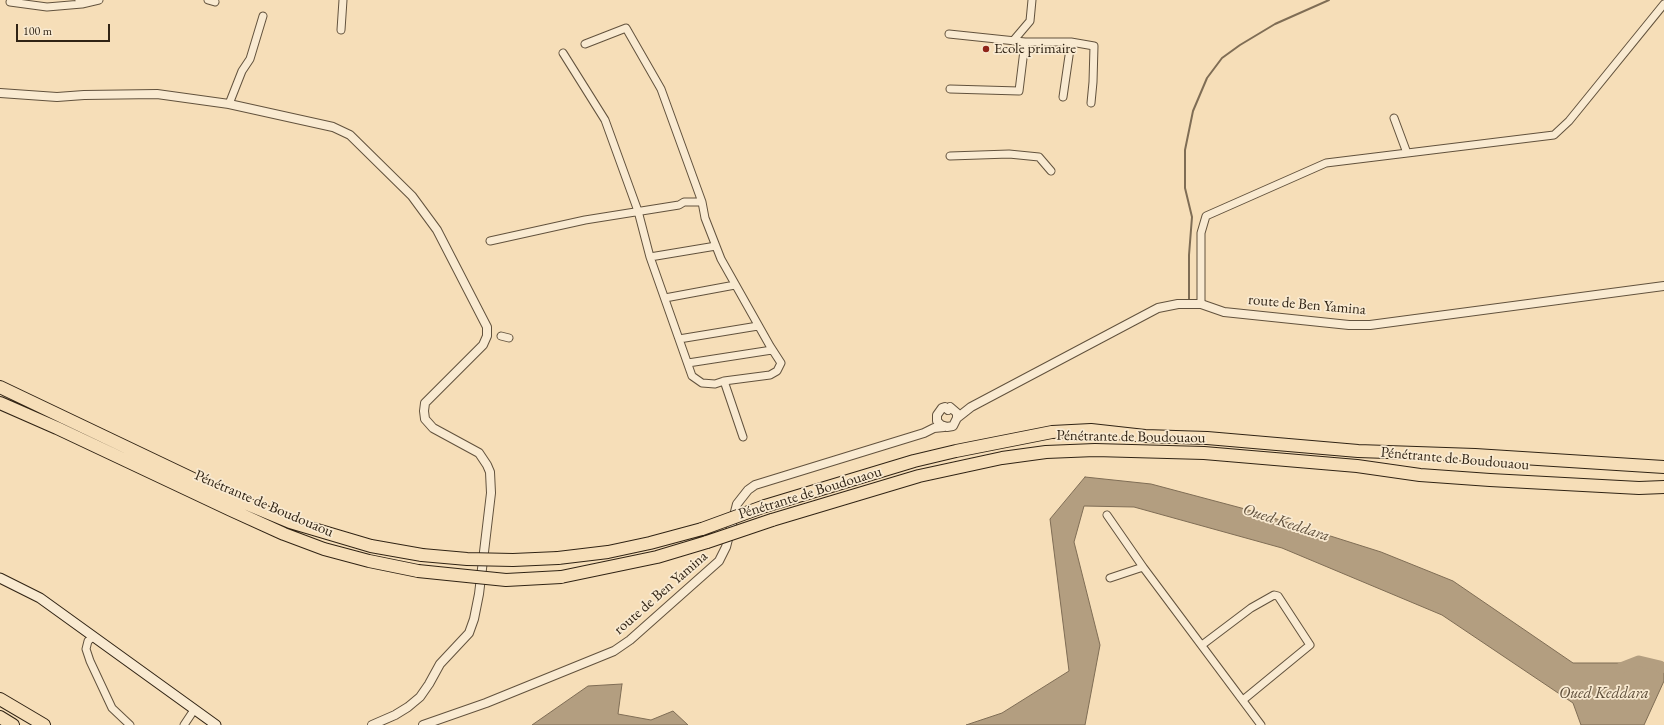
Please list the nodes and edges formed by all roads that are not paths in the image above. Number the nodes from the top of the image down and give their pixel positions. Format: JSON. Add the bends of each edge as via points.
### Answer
{"nodes":[{"id":1,"x":100,"y":0,"type":"edge"},
{"id":2,"x":343,"y":0,"type":"edge"},
{"id":3,"x":1032,"y":0,"type":"edge"},
{"id":4,"x":10,"y":2,"type":"dead end"},
{"id":5,"x":81,"y":2,"type":"edge"},
{"id":6,"x":1664,"y":4,"type":"edge"},
{"id":7,"x":263,"y":16,"type":"dead end"},
{"id":8,"x":341,"y":30,"type":"dead end"},
{"id":9,"x":950,"y":34,"type":"dead end"},
{"id":10,"x":1013,"y":41,"type":"junction"},
{"id":11,"x":1025,"y":42,"type":"junction"},
{"id":12,"x":1072,"y":42,"type":"junction"},
{"id":13,"x":585,"y":44,"type":"dead end"},
{"id":14,"x":563,"y":53,"type":"dead end"},
{"id":15,"x":950,"y":89,"type":"dead end"},
{"id":16,"x":0,"y":93,"type":"edge"},
{"id":17,"x":1064,"y":97,"type":"dead end"},
{"id":18,"x":1090,"y":103,"type":"dead end"},
{"id":19,"x":229,"y":104,"type":"junction"},
{"id":20,"x":1394,"y":118,"type":"dead end"},
{"id":21,"x":1407,"y":153,"type":"junction"},
{"id":22,"x":950,"y":156,"type":"dead end"},
{"id":23,"x":1051,"y":171,"type":"dead end"},
{"id":24,"x":702,"y":202,"type":"junction"},
{"id":25,"x":638,"y":211,"type":"junction"},
{"id":26,"x":490,"y":241,"type":"dead end"},
{"id":27,"x":716,"y":246,"type":"junction"},
{"id":28,"x":650,"y":257,"type":"junction"},
{"id":29,"x":735,"y":285,"type":"junction"},
{"id":30,"x":1664,"y":286,"type":"edge"},
{"id":31,"x":665,"y":298,"type":"junction"},
{"id":32,"x":1201,"y":304,"type":"junction"},
{"id":33,"x":758,"y":326,"type":"junction"},
{"id":34,"x":501,"y":336,"type":"dead end"},
{"id":35,"x":509,"y":338,"type":"dead end"},
{"id":36,"x":679,"y":339,"type":"junction"},
{"id":37,"x":772,"y":350,"type":"junction"},
{"id":38,"x":688,"y":363,"type":"junction"},
{"id":39,"x":724,"y":381,"type":"junction"},
{"id":40,"x":0,"y":387,"type":"edge"},
{"id":41,"x":0,"y":403,"type":"edge"},
{"id":42,"x":971,"y":407,"type":"junction"},
{"id":43,"x":953,"y":408,"type":"junction"},
{"id":44,"x":937,"y":418,"type":"junction"},
{"id":45,"x":957,"y":418,"type":"junction"},
{"id":46,"x":944,"y":427,"type":"junction"},
{"id":47,"x":924,"y":433,"type":"junction"},
{"id":48,"x":743,"y":437,"type":"dead end"},
{"id":49,"x":1664,"y":467,"type":"edge"},
{"id":50,"x":170,"y":474,"type":"junction"},
{"id":51,"x":1664,"y":487,"type":"edge"},
{"id":52,"x":1107,"y":515,"type":"dead end"},
{"id":53,"x":1143,"y":567,"type":"junction"},
{"id":54,"x":0,"y":578,"type":"edge"},
{"id":55,"x":1110,"y":578,"type":"dead end"},
{"id":56,"x":93,"y":637,"type":"junction"},
{"id":57,"x":1202,"y":645,"type":"junction"},
{"id":58,"x":0,"y":699,"type":"edge"},
{"id":59,"x":1243,"y":700,"type":"junction"},
{"id":60,"x":194,"y":710,"type":"junction"},
{"id":61,"x":0,"y":717,"type":"edge"},
{"id":62,"x":13,"y":725,"type":"edge"},
{"id":63,"x":44,"y":725,"type":"edge"},
{"id":64,"x":130,"y":725,"type":"edge"},
{"id":65,"x":184,"y":725,"type":"edge"},
{"id":66,"x":216,"y":725,"type":"edge"},
{"id":67,"x":372,"y":725,"type":"edge"},
{"id":68,"x":423,"y":725,"type":"edge"},
{"id":69,"x":1261,"y":725,"type":"edge"}],
"edges":[{"from":1,"to":5,"type":"street"},
{"from":2,"to":8,"type":"street"},
{"from":3,"to":10,"type":"street","via":[[1030,21]]},
{"from":4,"to":5,"type":"street","via":[[47,6]]},
{"from":6,"to":21,"type":"street","via":[[1569,121],[1554,135]]},
{"from":7,"to":19,"type":"street","via":[[250,59],[242,70]]},
{"from":9,"to":10,"type":"street"},
{"from":10,"to":11,"type":"street"},
{"from":11,"to":12,"type":"street"},
{"from":11,"to":15,"type":"street","via":[[1019,91]]},
{"from":12,"to":17,"type":"street"},
{"from":12,"to":18,"type":"street","via":[[1094,46]]},
{"from":13,"to":24,"type":"street","via":[[626,28],[662,89]]},
{"from":14,"to":25,"type":"street","via":[[605,120]]},
{"from":16,"to":19,"type":"street","via":[[57,98],[157,94]]},
{"from":19,"to":67,"type":"street","via":[[333,126],[350,135],[412,196],[427,215],[487,327],[483,345],[425,403],[424,411],[425,419],[433,428],[479,453],[490,472],[491,493],[479,594],[472,626],[464,639],[440,664],[420,697],[395,715]]},
{"from":20,"to":21,"type":"street"},
{"from":21,"to":32,"type":"street","via":[[1326,163],[1206,216],[1201,233]]},
{"from":22,"to":23,"type":"street","via":[[1009,154],[1039,157]]},
{"from":24,"to":25,"type":"street","via":[[684,202]]},
{"from":24,"to":27,"type":"street"},
{"from":25,"to":26,"type":"street"},
{"from":25,"to":28,"type":"street"},
{"from":27,"to":28,"type":"street"},
{"from":27,"to":29,"type":"street"},
{"from":28,"to":31,"type":"street"},
{"from":29,"to":31,"type":"street"},
{"from":29,"to":33,"type":"street"},
{"from":30,"to":32,"type":"street","name":"route de Ben Yamina","via":[[1370,325],[1224,312]]},
{"from":31,"to":36,"type":"street"},
{"from":32,"to":42,"type":"street","name":"route de Ben Yamina","via":[[1178,304],[1158,308]]},
{"from":33,"to":36,"type":"street"},
{"from":33,"to":37,"type":"street"},
{"from":34,"to":35,"type":"street"},
{"from":36,"to":38,"type":"street"},
{"from":37,"to":38,"type":"street"},
{"from":37,"to":39,"type":"street","via":[[781,363],[777,371],[770,375]]},
{"from":38,"to":39,"type":"street","via":[[692,376],[702,382],[715,384]]},
{"from":39,"to":48,"type":"street"},
{"from":40,"to":50,"type":"highway","name":"Pénétrante de Boudouaou"},
{"from":41,"to":50,"type":"highway","name":"Pénétrante de Boudouaou"},
{"from":42,"to":43,"type":"street","name":"route de Ben Yamina"},
{"from":42,"to":45,"type":"street","name":"route de Ben Yamina"},
{"from":43,"to":44,"type":"street","name":"route de Ben Yamina","via":[[942,408]]},
{"from":43,"to":45,"type":"street"},
{"from":44,"to":46,"type":"street"},
{"from":44,"to":47,"type":"street"},
{"from":45,"to":46,"type":"street","name":"route de Ben Yamina","via":[[953,426]]},
{"from":46,"to":47,"type":"street","name":"route de Ben Yamina"},
{"from":47,"to":68,"type":"street","name":"route de Ben Yamina","via":[[748,490],[737,504],[726,547],[719,562],[630,640],[614,651],[486,703]]},
{"from":49,"to":50,"type":"highway","name":"Pénétrante de Boudouaou","bridge":true,"via":[[1475,455],[1358,451],[1091,430],[1052,432],[914,461],[765,506],[702,529],[650,543],[608,552],[513,560],[422,555],[371,546],[290,522]]},
{"from":50,"to":51,"type":"highway","name":"Pénétrante de Boudouaou","bridge":true,"via":[[231,510],[324,549],[369,562],[418,571],[506,580],[561,577],[657,557],[919,476],[1002,458],[1046,452],[1146,450],[1204,453],[1357,466],[1420,475],[1639,488]]},
{"from":52,"to":53,"type":"street"},
{"from":53,"to":55,"type":"street"},
{"from":53,"to":57,"type":"street"},
{"from":54,"to":56,"type":"main road","via":[[40,598]]},
{"from":56,"to":60,"type":"main road"},
{"from":56,"to":64,"type":"street","via":[[88,641],[86,650],[90,661],[112,708]]},
{"from":57,"to":59,"type":"street"},
{"from":57,"to":59,"type":"street","via":[[1251,608],[1274,595],[1278,596],[1310,645]]},
{"from":58,"to":63,"type":"highway"},
{"from":59,"to":69,"type":"street"},
{"from":60,"to":65,"type":"street"},
{"from":60,"to":66,"type":"main road"},
{"from":61,"to":62,"type":"highway"}]}
